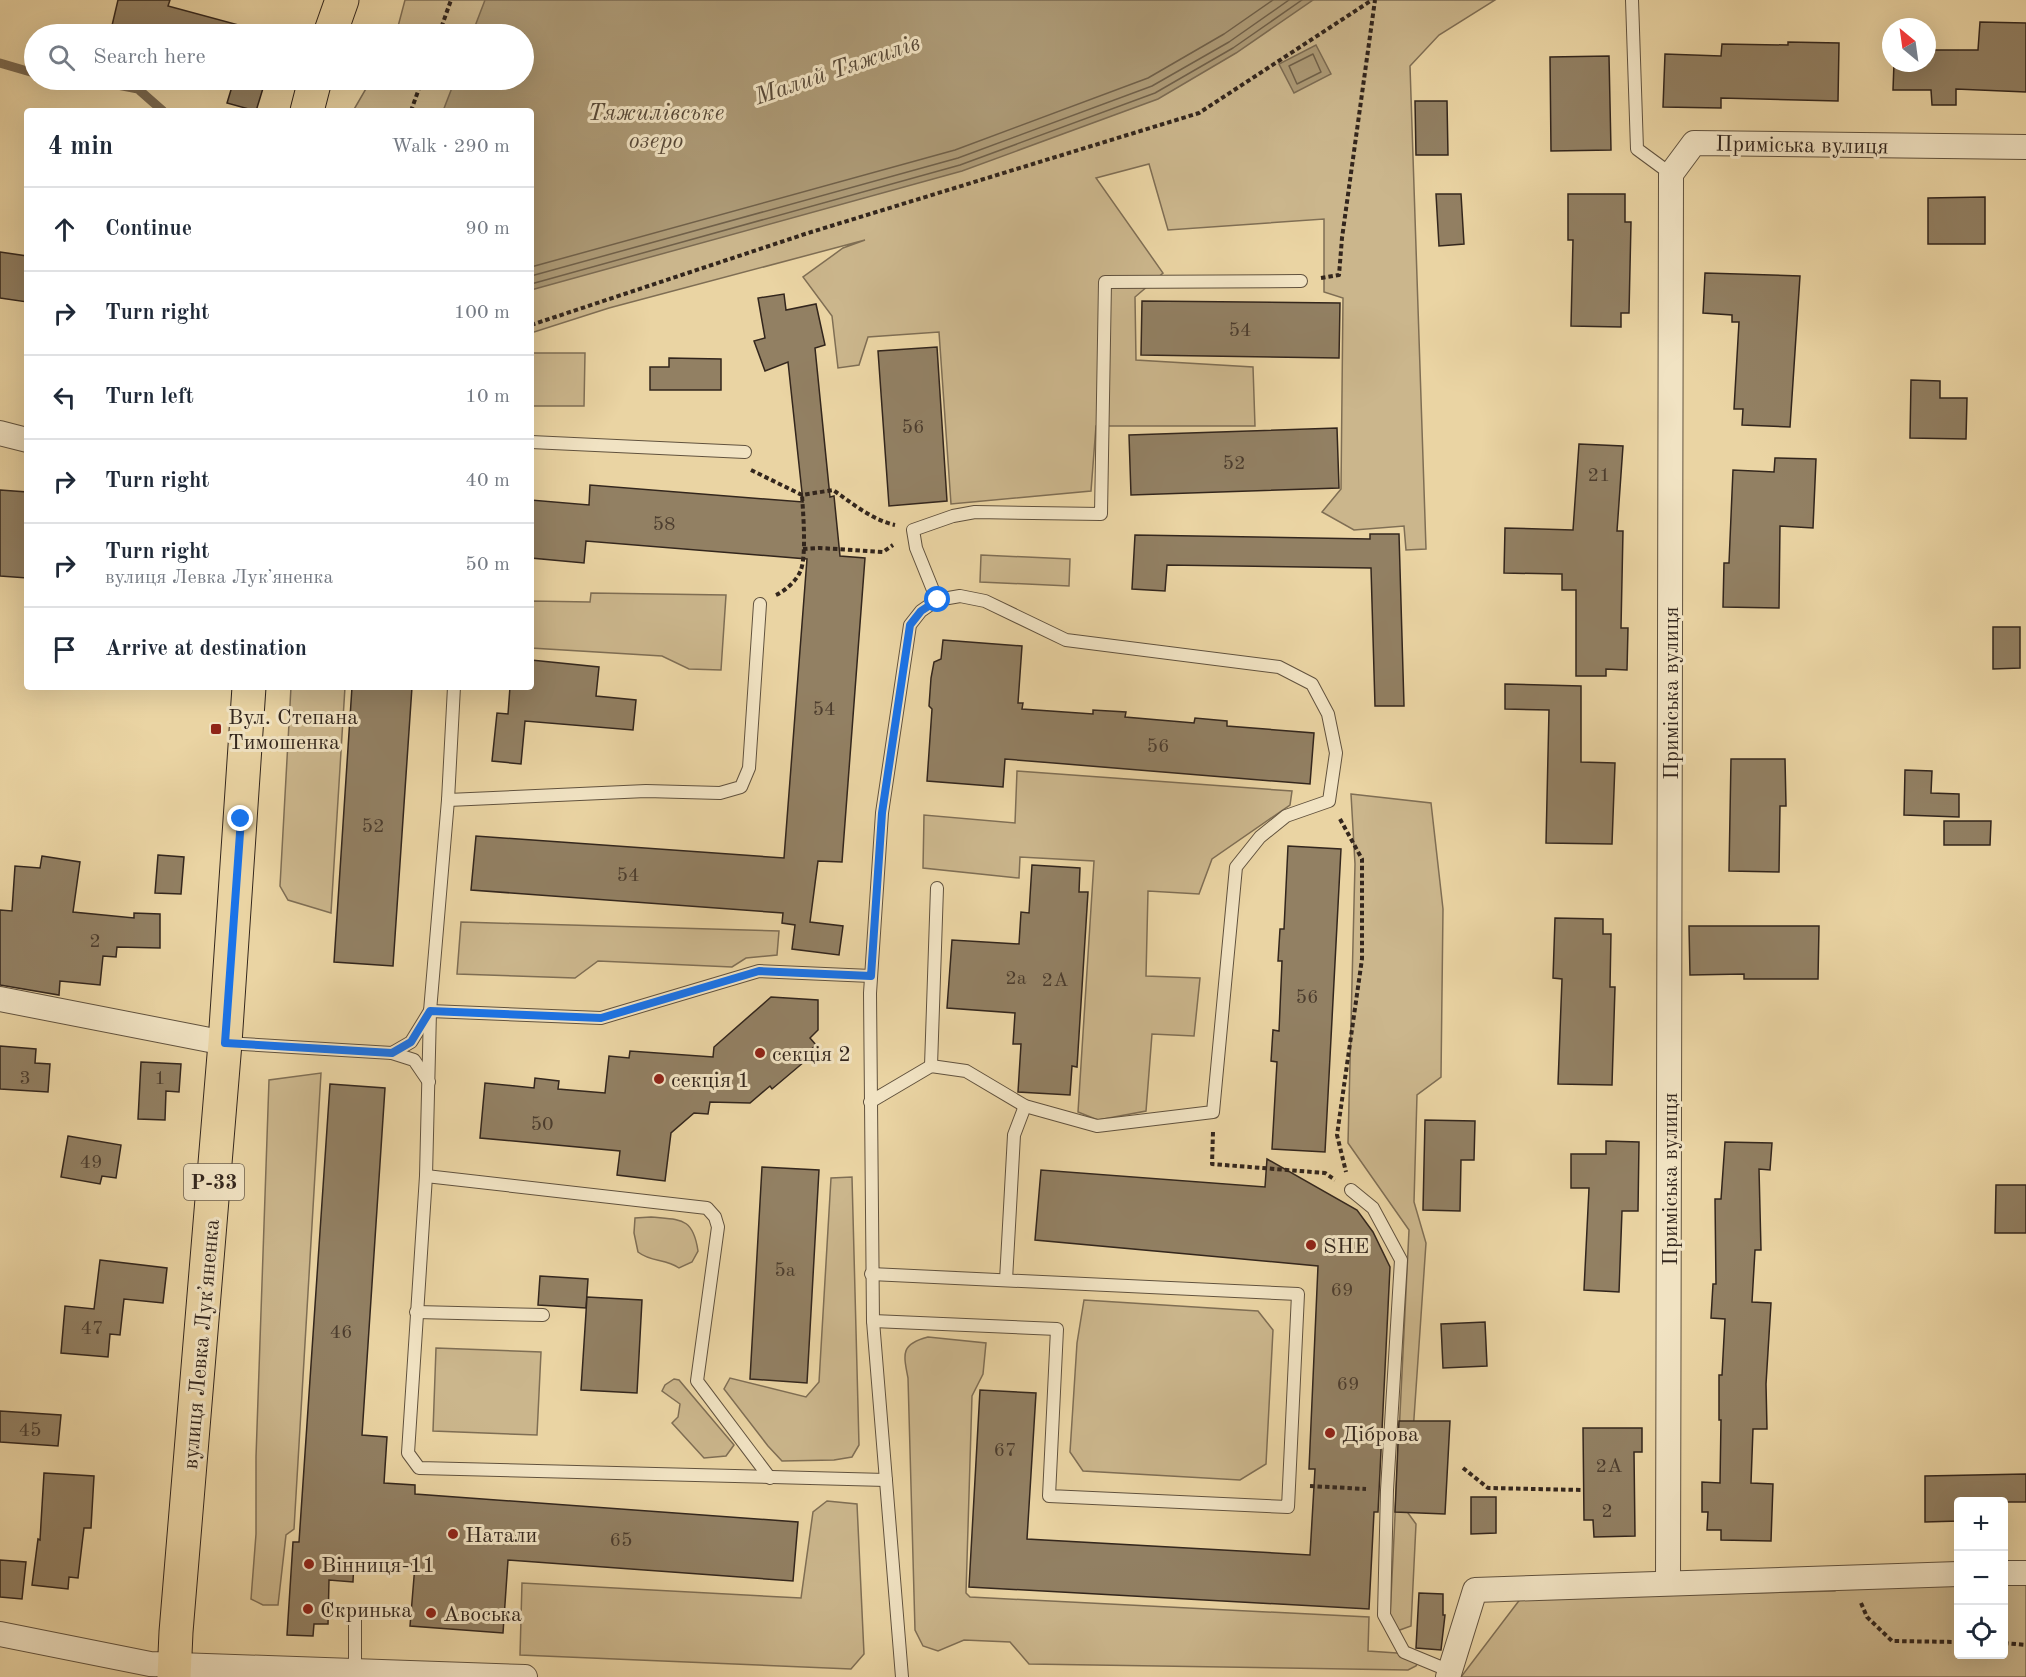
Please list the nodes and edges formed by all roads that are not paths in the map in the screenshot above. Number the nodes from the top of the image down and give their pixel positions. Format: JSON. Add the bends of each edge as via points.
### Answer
{"nodes":[{"id":1,"x":342,"y":0,"type":"edge"},
{"id":2,"x":1632,"y":0,"type":"edge"},
{"id":3,"x":334,"y":24,"type":"edge"},
{"id":4,"x":312,"y":90,"type":"edge"},
{"id":5,"x":308,"y":108,"type":"edge"},
{"id":6,"x":2026,"y":147,"type":"edge"},
{"id":7,"x":1671,"y":174,"type":"junction"},
{"id":8,"x":1301,"y":281,"type":"road end"},
{"id":9,"x":0,"y":433,"type":"edge"},
{"id":10,"x":24,"y":439,"type":"edge"},
{"id":11,"x":534,"y":442,"type":"edge"},
{"id":12,"x":745,"y":452,"type":"road end"},
{"id":13,"x":938,"y":600,"type":"junction"},
{"id":14,"x":760,"y":604,"type":"road end"},
{"id":15,"x":249,"y":690,"type":"edge"},
{"id":16,"x":454,"y":690,"type":"edge"},
{"id":17,"x":448,"y":800,"type":"junction"},
{"id":18,"x":938,"y":888,"type":"dead end"},
{"id":19,"x":871,"y":976,"type":"junction"},
{"id":20,"x":0,"y":999,"type":"edge"},
{"id":21,"x":430,"y":1011,"type":"junction"},
{"id":22,"x":225,"y":1043,"type":"junction"},
{"id":23,"x":392,"y":1053,"type":"junction"},
{"id":24,"x":932,"y":1066,"type":"junction"},
{"id":25,"x":429,"y":1082,"type":"junction"},
{"id":26,"x":870,"y":1102,"type":"junction"},
{"id":27,"x":1025,"y":1106,"type":"junction"},
{"id":28,"x":426,"y":1176,"type":"junction"},
{"id":29,"x":1351,"y":1190,"type":"road end"},
{"id":30,"x":871,"y":1274,"type":"junction"},
{"id":31,"x":1006,"y":1280,"type":"junction"},
{"id":32,"x":416,"y":1312,"type":"junction"},
{"id":33,"x":543,"y":1315,"type":"dead end"},
{"id":34,"x":873,"y":1321,"type":"junction"},
{"id":35,"x":770,"y":1478,"type":"junction"},
{"id":36,"x":886,"y":1480,"type":"junction"},
{"id":37,"x":2026,"y":1573,"type":"edge"},
{"id":38,"x":1954,"y":1574,"type":"edge"},
{"id":39,"x":2008,"y":1574,"type":"edge"},
{"id":40,"x":1668,"y":1583,"type":"junction"},
{"id":41,"x":355,"y":1617,"type":"dead end"},
{"id":42,"x":0,"y":1634,"type":"edge"},
{"id":43,"x":174,"y":1671,"type":"edge"},
{"id":44,"x":1449,"y":1674,"type":"edge"},
{"id":45,"x":355,"y":1675,"type":"edge"},
{"id":46,"x":525,"y":1677,"type":"edge"},
{"id":47,"x":902,"y":1677,"type":"edge"}],
"edges":[{"from":1,"to":3,"type":"main road"},
{"from":2,"to":7,"type":"lane","via":[[1637,149]]},
{"from":4,"to":5,"type":"main road"},
{"from":6,"to":7,"type":"street","name":"Приміська вулиця","via":[[1694,143]]},
{"from":7,"to":40,"type":"street","name":"Приміська вулиця"},
{"from":8,"to":13,"type":"lane","via":[[1105,282],[1101,514],[975,512],[913,530],[916,549]]},
{"from":9,"to":10,"type":"street"},
{"from":11,"to":12,"type":"lane"},
{"from":13,"to":19,"type":"lane","via":[[921,611],[910,625],[882,813]]},
{"from":13,"to":27,"type":"lane","via":[[960,596],[985,601],[1066,640],[1279,667],[1312,684],[1328,714],[1336,753],[1329,801],[1287,816],[1260,837],[1236,867],[1213,1112],[1097,1126]]},
{"from":14,"to":17,"type":"lane","via":[[749,768],[741,787],[720,793],[646,791]]},
{"from":15,"to":22,"type":"main road","name":"вулиця Левка Лукʼяненка","number":"Р-33"},
{"from":16,"to":17,"type":"lane"},
{"from":17,"to":21,"type":"lane"},
{"from":18,"to":24,"type":"lane"},
{"from":19,"to":21,"type":"lane","via":[[759,971],[601,1018]]},
{"from":19,"to":26,"type":"lane"},
{"from":20,"to":22,"type":"street"},
{"from":21,"to":23,"type":"lane","via":[[411,1042]]},
{"from":21,"to":25,"type":"lane"},
{"from":22,"to":23,"type":"lane"},
{"from":22,"to":43,"type":"main road","name":"вулиця Левка Лукʼяненка","number":"Р-33"},
{"from":23,"to":25,"type":"lane","via":[[414,1060]]},
{"from":24,"to":26,"type":"lane"},
{"from":24,"to":27,"type":"lane","via":[[966,1071]]},
{"from":25,"to":28,"type":"lane"},
{"from":26,"to":30,"type":"lane"},
{"from":27,"to":31,"type":"lane","via":[[1014,1135]]},
{"from":28,"to":32,"type":"lane"},
{"from":28,"to":35,"type":"lane","via":[[708,1209],[718,1227],[697,1381]]},
{"from":29,"to":44,"type":"lane","via":[[1373,1208],[1401,1260],[1384,1615],[1404,1652]]},
{"from":30,"to":31,"type":"lane"},
{"from":30,"to":34,"type":"lane"},
{"from":31,"to":34,"type":"lane","via":[[1298,1294],[1287,1507],[1049,1496],[1057,1329]]},
{"from":32,"to":33,"type":"lane"},
{"from":32,"to":35,"type":"lane","via":[[408,1453],[419,1468]]},
{"from":34,"to":36,"type":"lane"},
{"from":35,"to":36,"type":"lane"},
{"from":36,"to":47,"type":"lane"},
{"from":37,"to":39,"type":"street"},
{"from":38,"to":40,"type":"street"},
{"from":40,"to":44,"type":"street","via":[[1475,1590]]},
{"from":41,"to":45,"type":"lane"},
{"from":42,"to":43,"type":"street"},
{"from":43,"to":45,"type":"street"},
{"from":45,"to":46,"type":"street"}]}
